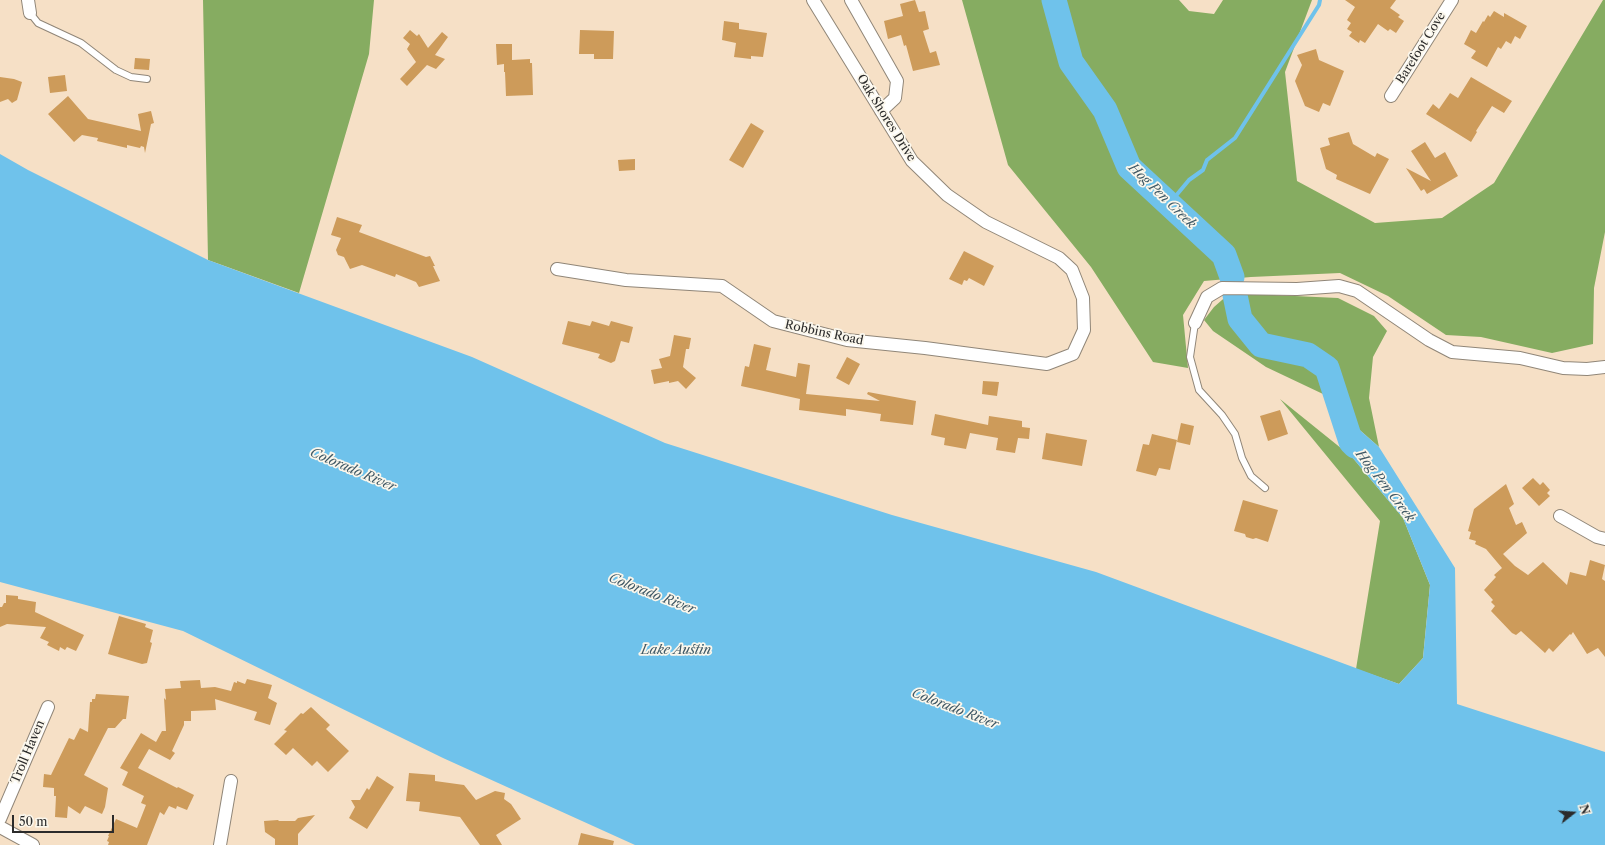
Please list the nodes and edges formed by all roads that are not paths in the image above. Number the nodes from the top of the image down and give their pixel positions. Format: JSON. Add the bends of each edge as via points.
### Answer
{"nodes":[{"id":1,"x":28,"y":0,"type":"edge"},
{"id":2,"x":813,"y":0,"type":"edge"},
{"id":3,"x":850,"y":0,"type":"edge"},
{"id":4,"x":1452,"y":0,"type":"edge"},
{"id":5,"x":30,"y":13,"type":"joint"},
{"id":6,"x":147,"y":79,"type":"dead end"},
{"id":7,"x":1391,"y":96,"type":"dead end"},
{"id":8,"x":881,"y":111,"type":"junction"},
{"id":9,"x":557,"y":269,"type":"dead end"},
{"id":10,"x":1196,"y":323,"type":"joint"},
{"id":11,"x":1084,"y":330,"type":"joint"},
{"id":12,"x":1605,"y":367,"type":"edge"},
{"id":13,"x":1265,"y":488,"type":"dead end"},
{"id":14,"x":1560,"y":516,"type":"dead end"},
{"id":15,"x":1605,"y":538,"type":"edge"},
{"id":16,"x":48,"y":707,"type":"dead end"},
{"id":17,"x":232,"y":781,"type":"dead end"},
{"id":18,"x":0,"y":819,"type":"edge"},
{"id":19,"x":0,"y":827,"type":"edge"},
{"id":20,"x":33,"y":845,"type":"edge"},
{"id":21,"x":220,"y":845,"type":"edge"}],
"edges":[{"from":1,"to":5,"type":"street"},
{"from":2,"to":8,"type":"street","name":"Oak Shores Drive"},
{"from":3,"to":8,"type":"street","via":[[897,81],[895,98]]},
{"from":4,"to":7,"type":"street","name":"Barefoot Cove"},
{"from":5,"to":6,"type":"lane","via":[[38,23],[82,43],[116,70],[131,77]]},
{"from":8,"to":11,"type":"street","name":"Oak Shores Drive","via":[[912,161],[947,194],[986,222],[1059,258],[1072,270],[1083,298]]},
{"from":9,"to":11,"type":"street","name":"Robbins Road","via":[[626,280],[722,286],[773,322],[847,340],[1047,364],[1073,354]]},
{"from":10,"to":12,"type":"street","via":[[1207,297],[1222,288],[1297,289],[1339,286],[1357,292],[1429,340],[1452,352],[1520,358],[1563,368]]},
{"from":10,"to":13,"type":"lane","via":[[1190,357],[1199,390],[1236,434],[1242,458],[1251,476]]},
{"from":14,"to":15,"type":"street","via":[[1597,537]]},
{"from":16,"to":18,"type":"street","name":"Troll Haven"},
{"from":17,"to":21,"type":"street"},
{"from":19,"to":20,"type":"street"}]}
